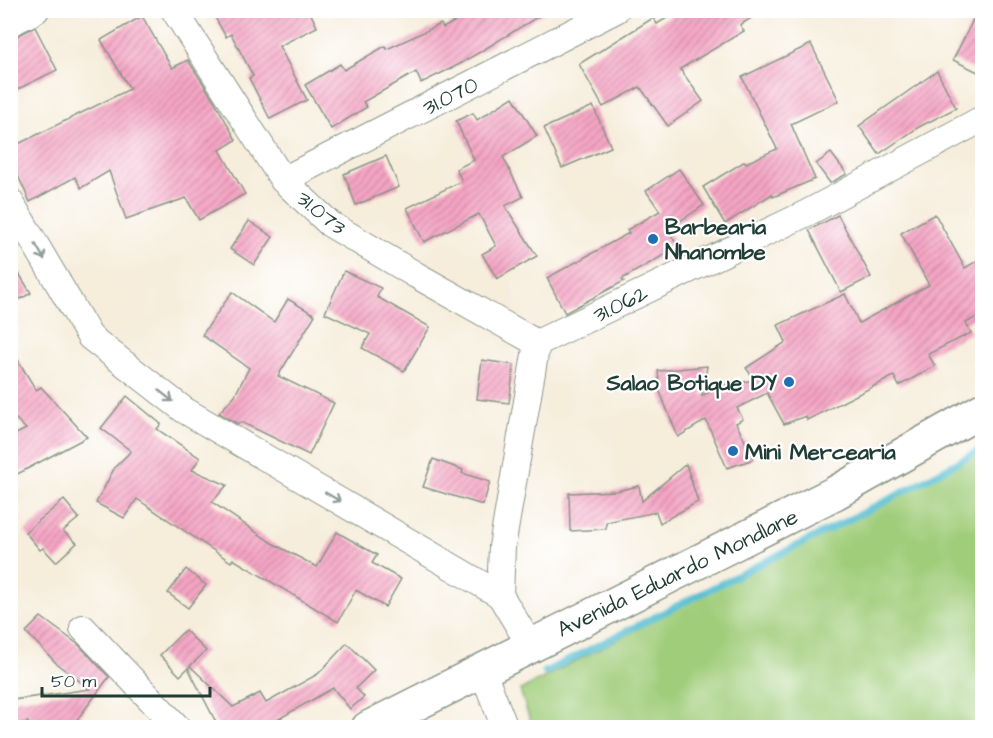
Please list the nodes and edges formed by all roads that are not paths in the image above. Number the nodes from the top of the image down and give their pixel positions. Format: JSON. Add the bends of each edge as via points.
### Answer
{"nodes":[{"id":1,"x":36,"y":10,"type":"edge"},
{"id":2,"x":174,"y":10,"type":"edge"},
{"id":3,"x":616,"y":10,"type":"edge"},
{"id":4,"x":10,"y":23,"type":"edge"},
{"id":5,"x":982,"y":119,"type":"edge"},
{"id":6,"x":284,"y":180,"type":"junction"},
{"id":7,"x":10,"y":201,"type":"edge"},
{"id":8,"x":537,"y":342,"type":"junction"},
{"id":9,"x":982,"y":410,"type":"edge"},
{"id":10,"x":500,"y":595,"type":"junction"},
{"id":11,"x":83,"y":628,"type":"dead end"},
{"id":12,"x":530,"y":645,"type":"junction"},
{"id":13,"x":483,"y":672,"type":"junction"},
{"id":14,"x":178,"y":728,"type":"edge"},
{"id":15,"x":368,"y":728,"type":"edge"},
{"id":16,"x":505,"y":728,"type":"edge"}],
"edges":[{"from":1,"to":4,"type":"street"},
{"from":2,"to":6,"type":"street","name":"31.073"},
{"from":3,"to":6,"type":"street","name":"31.070"},
{"from":5,"to":8,"type":"street","name":"31.062","via":[[807,213]]},
{"from":6,"to":8,"type":"street","name":"31.073","via":[[330,224]]},
{"from":7,"to":10,"type":"street","one_way":true,"via":[[90,337],[184,410]]},
{"from":8,"to":10,"type":"street","via":[[502,547]]},
{"from":9,"to":12,"type":"main road","name":"Avenida Eduardo Mondlane","via":[[836,493]]},
{"from":10,"to":12,"type":"street"},
{"from":11,"to":14,"type":"street"},
{"from":12,"to":13,"type":"main road","name":"Avenida Eduardo Mondlane"},
{"from":13,"to":15,"type":"main road","name":"Avenida Eduardo Mondlane"},
{"from":13,"to":16,"type":"street"}]}
